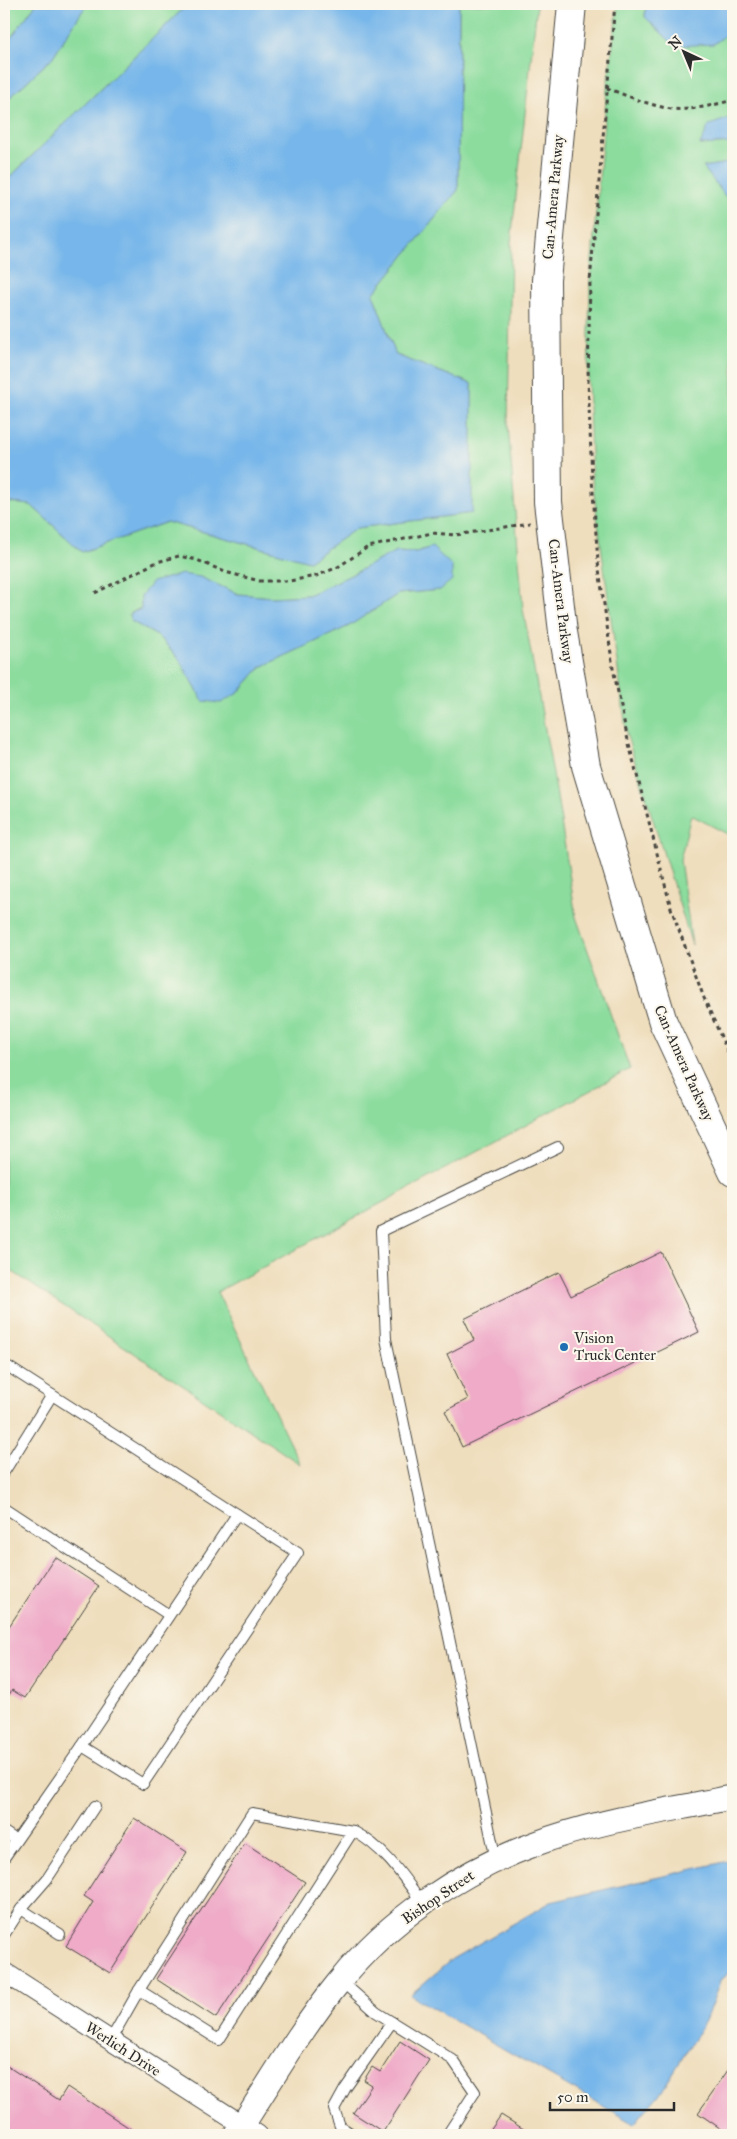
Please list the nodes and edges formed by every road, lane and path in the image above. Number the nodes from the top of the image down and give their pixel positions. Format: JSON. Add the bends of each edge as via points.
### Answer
{"nodes":[{"id":1,"x":572,"y":4,"type":"edge"},
{"id":2,"x":614,"y":4,"type":"edge"},
{"id":3,"x":607,"y":88,"type":"junction"},
{"id":4,"x":733,"y":100,"type":"edge"},
{"id":5,"x":550,"y":521,"type":"junction"},
{"id":6,"x":95,"y":593,"type":"dead end"},
{"id":7,"x":733,"y":1064,"type":"edge"},
{"id":8,"x":558,"y":1147,"type":"dead end"},
{"id":9,"x":733,"y":1172,"type":"edge"},
{"id":10,"x":4,"y":1364,"type":"edge"},
{"id":11,"x":52,"y":1395,"type":"junction"},
{"id":12,"x":4,"y":1472,"type":"edge"},
{"id":13,"x":4,"y":1507,"type":"edge"},
{"id":14,"x":237,"y":1514,"type":"junction"},
{"id":15,"x":169,"y":1615,"type":"junction"},
{"id":16,"x":82,"y":1746,"type":"junction"},
{"id":17,"x":733,"y":1797,"type":"edge"},
{"id":18,"x":95,"y":1806,"type":"dead end"},
{"id":19,"x":353,"y":1831,"type":"junction"},
{"id":20,"x":4,"y":1832,"type":"edge"},
{"id":21,"x":16,"y":1840,"type":"junction"},
{"id":22,"x":4,"y":1858,"type":"edge"},
{"id":23,"x":496,"y":1860,"type":"junction"},
{"id":24,"x":423,"y":1904,"type":"junction"},
{"id":25,"x":21,"y":1909,"type":"junction"},
{"id":26,"x":60,"y":1934,"type":"dead end"},
{"id":27,"x":4,"y":1935,"type":"edge"},
{"id":28,"x":4,"y":1972,"type":"edge"},
{"id":29,"x":340,"y":1980,"type":"junction"},
{"id":30,"x":139,"y":1990,"type":"junction"},
{"id":31,"x":392,"y":2022,"type":"junction"},
{"id":32,"x":110,"y":2041,"type":"junction"},
{"id":33,"x":245,"y":2132,"type":"edge"},
{"id":34,"x":354,"y":2135,"type":"edge"},
{"id":35,"x":447,"y":2135,"type":"edge"}],
"edges":[{"from":1,"to":5,"type":"main road","name":"Can-Amera Parkway","via":[[546,280]]},
{"from":2,"to":3,"type":"path"},
{"from":3,"to":4,"type":"path","via":[[672,109]]},
{"from":3,"to":7,"type":"path","via":[[590,281],[588,381],[598,562],[613,668],[627,736],[672,908],[704,998]]},
{"from":5,"to":6,"type":"path","via":[[456,535],[432,534],[368,547],[338,567],[290,581],[260,581],[179,556],[157,562]]},
{"from":5,"to":9,"type":"main road","name":"Can-Amera Parkway","via":[[563,632],[586,766],[663,1022]]},
{"from":8,"to":23,"type":"lane","via":[[381,1231],[386,1339]]},
{"from":10,"to":11,"type":"lane"},
{"from":11,"to":12,"type":"lane"},
{"from":11,"to":14,"type":"lane"},
{"from":13,"to":15,"type":"lane"},
{"from":14,"to":15,"type":"lane"},
{"from":14,"to":16,"type":"lane","via":[[298,1553],[143,1784]]},
{"from":15,"to":16,"type":"lane"},
{"from":16,"to":21,"type":"lane"},
{"from":17,"to":23,"type":"street","name":"Bishop Street","via":[[616,1821],[536,1843]]},
{"from":18,"to":25,"type":"lane","via":[[48,1879]]},
{"from":19,"to":24,"type":"lane","via":[[390,1858]]},
{"from":19,"to":30,"type":"lane","via":[[252,1813]]},
{"from":19,"to":30,"type":"lane","via":[[219,2040]]},
{"from":20,"to":21,"type":"lane"},
{"from":21,"to":22,"type":"lane"},
{"from":23,"to":24,"type":"street","name":"Bishop Street"},
{"from":24,"to":29,"type":"street","name":"Bishop Street","via":[[381,1938]]},
{"from":25,"to":26,"type":"lane"},
{"from":25,"to":27,"type":"lane"},
{"from":28,"to":32,"type":"street","name":"Werlich Drive"},
{"from":29,"to":31,"type":"lane"},
{"from":29,"to":33,"type":"street","name":"Bishop Street","via":[[313,2015]]},
{"from":30,"to":32,"type":"lane"},
{"from":31,"to":34,"type":"lane","via":[[334,2109],[340,2126]]},
{"from":31,"to":35,"type":"lane","via":[[453,2060],[475,2092]]},
{"from":32,"to":33,"type":"street","name":"Werlich Drive"}]}
